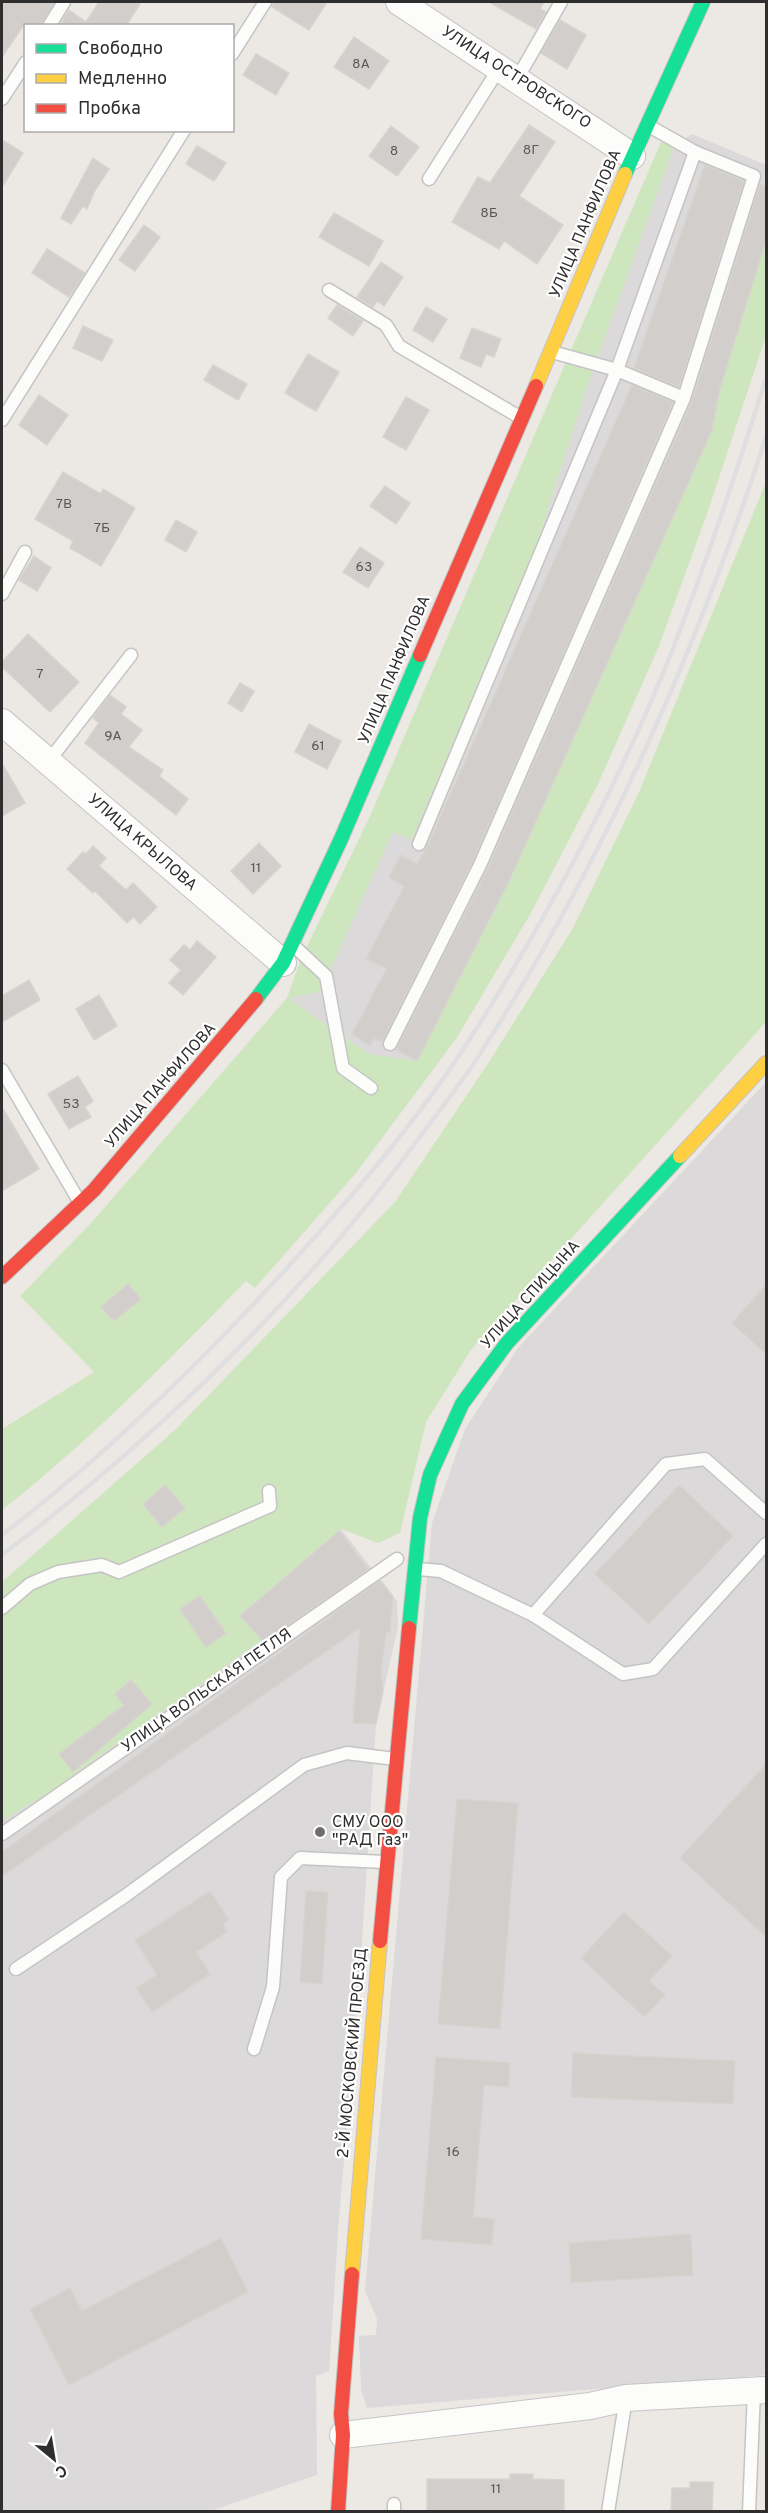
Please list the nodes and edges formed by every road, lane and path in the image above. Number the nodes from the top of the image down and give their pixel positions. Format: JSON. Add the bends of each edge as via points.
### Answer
{"nodes":[{"id":1,"x":64,"y":2,"type":"edge"},
{"id":2,"x":265,"y":2,"type":"edge"},
{"id":3,"x":399,"y":2,"type":"edge"},
{"id":4,"x":561,"y":2,"type":"edge"},
{"id":5,"x":703,"y":2,"type":"edge"},
{"id":6,"x":50,"y":24,"type":"edge"},
{"id":7,"x":234,"y":51,"type":"edge"},
{"id":8,"x":24,"y":65,"type":"edge"},
{"id":9,"x":508,"y":73,"type":"junction"},
{"id":10,"x":2,"y":99,"type":"edge"},
{"id":11,"x":648,"y":125,"type":"junction"},
{"id":12,"x":183,"y":132,"type":"edge"},
{"id":13,"x":695,"y":152,"type":"junction"},
{"id":14,"x":632,"y":156,"type":"junction"},
{"id":15,"x":429,"y":179,"type":"dead end"},
{"id":16,"x":330,"y":290,"type":"dead end"},
{"id":17,"x":551,"y":351,"type":"junction"},
{"id":18,"x":617,"y":370,"type":"junction"},
{"id":19,"x":684,"y":398,"type":"junction"},
{"id":20,"x":521,"y":418,"type":"junction"},
{"id":21,"x":2,"y":420,"type":"edge"},
{"id":22,"x":25,"y":552,"type":"dead end"},
{"id":23,"x":2,"y":594,"type":"edge"},
{"id":24,"x":131,"y":656,"type":"dead end"},
{"id":25,"x":5,"y":732,"type":"edge"},
{"id":26,"x":48,"y":762,"type":"junction"},
{"id":27,"x":419,"y":844,"type":"dead end"},
{"id":28,"x":287,"y":953,"type":"junction"},
{"id":29,"x":390,"y":1044,"type":"dead end"},
{"id":30,"x":766,"y":1063,"type":"edge"},
{"id":31,"x":2,"y":1070,"type":"edge"},
{"id":32,"x":371,"y":1088,"type":"dead end"},
{"id":33,"x":81,"y":1204,"type":"junction"},
{"id":34,"x":2,"y":1277,"type":"edge"},
{"id":35,"x":269,"y":1491,"type":"dead end"},
{"id":36,"x":766,"y":1513,"type":"edge"},
{"id":37,"x":766,"y":1544,"type":"edge"},
{"id":38,"x":406,"y":1564,"type":"junction"},
{"id":39,"x":412,"y":1598,"type":"joint"},
{"id":40,"x":2,"y":1608,"type":"edge"},
{"id":41,"x":533,"y":1615,"type":"junction"},
{"id":42,"x":396,"y":1759,"type":"junction"},
{"id":43,"x":2,"y":1834,"type":"edge"},
{"id":44,"x":386,"y":1862,"type":"junction"},
{"id":45,"x":16,"y":1969,"type":"dead end"},
{"id":46,"x":254,"y":2049,"type":"dead end"},
{"id":47,"x":760,"y":2390,"type":"edge"},
{"id":48,"x":626,"y":2397,"type":"junction"},
{"id":49,"x":343,"y":2435,"type":"junction"},
{"id":50,"x":338,"y":2511,"type":"edge"},
{"id":51,"x":608,"y":2511,"type":"edge"},
{"id":52,"x":749,"y":2511,"type":"edge"}],
"edges":[{"from":1,"to":6,"type":"lane"},
{"from":2,"to":7,"type":"lane"},
{"from":3,"to":9,"type":"street","name":"УЛИЦА ОСТРОВСКОГО"},
{"from":4,"to":9,"type":"lane"},
{"from":5,"to":11,"type":"street","name":"УЛИЦА ПАНФИЛОВА"},
{"from":8,"to":10,"type":"lane"},
{"from":9,"to":14,"type":"street","name":"УЛИЦА ОСТРОВСКОГО"},
{"from":9,"to":15,"type":"lane"},
{"from":11,"to":13,"type":"lane"},
{"from":11,"to":14,"type":"street","name":"УЛИЦА ПАНФИЛОВА"},
{"from":12,"to":21,"type":"lane"},
{"from":13,"to":18,"type":"lane"},
{"from":13,"to":19,"type":"lane","via":[[754,176]]},
{"from":14,"to":17,"type":"street","name":"УЛИЦА ПАНФИЛОВА"},
{"from":16,"to":20,"type":"lane","via":[[386,326],[399,346]]},
{"from":17,"to":18,"type":"lane"},
{"from":17,"to":20,"type":"street","name":"УЛИЦА ПАНФИЛОВА"},
{"from":18,"to":19,"type":"lane"},
{"from":18,"to":27,"type":"lane"},
{"from":19,"to":29,"type":"lane","via":[[480,865]]},
{"from":20,"to":28,"type":"street","name":"УЛИЦА ПАНФИЛОВА","via":[[341,839]]},
{"from":22,"to":23,"type":"lane"},
{"from":24,"to":26,"type":"lane"},
{"from":25,"to":26,"type":"street","name":"УЛИЦА КРЫЛОВА"},
{"from":26,"to":28,"type":"street","name":"УЛИЦА КРЫЛОВА"},
{"from":28,"to":32,"type":"lane","via":[[326,976],[343,1068]]},
{"from":28,"to":33,"type":"street","name":"УЛИЦА ПАНФИЛОВА","via":[[233,1029]]},
{"from":30,"to":38,"type":"street","name":"УЛИЦА СПИЦЫНА","via":[[507,1343],[462,1404],[430,1475]]},
{"from":31,"to":33,"type":"lane"},
{"from":33,"to":34,"type":"street","name":"УЛИЦА ПАНФИЛОВА"},
{"from":35,"to":40,"type":"lane","via":[[270,1506],[119,1572],[102,1565],[58,1572],[30,1584]]},
{"from":36,"to":41,"type":"lane","via":[[705,1458],[666,1464]]},
{"from":37,"to":41,"type":"lane","via":[[653,1669],[623,1674]]},
{"from":38,"to":39,"type":"street","name":"УЛИЦА СПИЦЫНА"},
{"from":38,"to":41,"type":"lane","via":[[441,1571]]},
{"from":38,"to":43,"type":"lane","name":"УЛИЦА ВОЛЬСКАЯ ПЕТЛЯ"},
{"from":39,"to":42,"type":"street","name":"2-Й МОСКОВСКИЙ ПРОЕЗД"},
{"from":42,"to":44,"type":"street","name":"2-Й МОСКОВСКИЙ ПРОЕЗД"},
{"from":42,"to":45,"type":"lane","via":[[347,1753],[304,1765],[125,1896]]},
{"from":44,"to":46,"type":"lane","via":[[300,1858],[281,1877],[273,1988]]},
{"from":44,"to":49,"type":"street","name":"2-Й МОСКОВСКИЙ ПРОЕЗД","via":[[341,2414]]},
{"from":47,"to":48,"type":"street"},
{"from":47,"to":52,"type":"lane"},
{"from":48,"to":49,"type":"street","via":[[590,2406]]},
{"from":48,"to":51,"type":"lane"},
{"from":49,"to":50,"type":"street","name":"2-Й МОСКОВСКИЙ ПРОЕЗД"}]}
